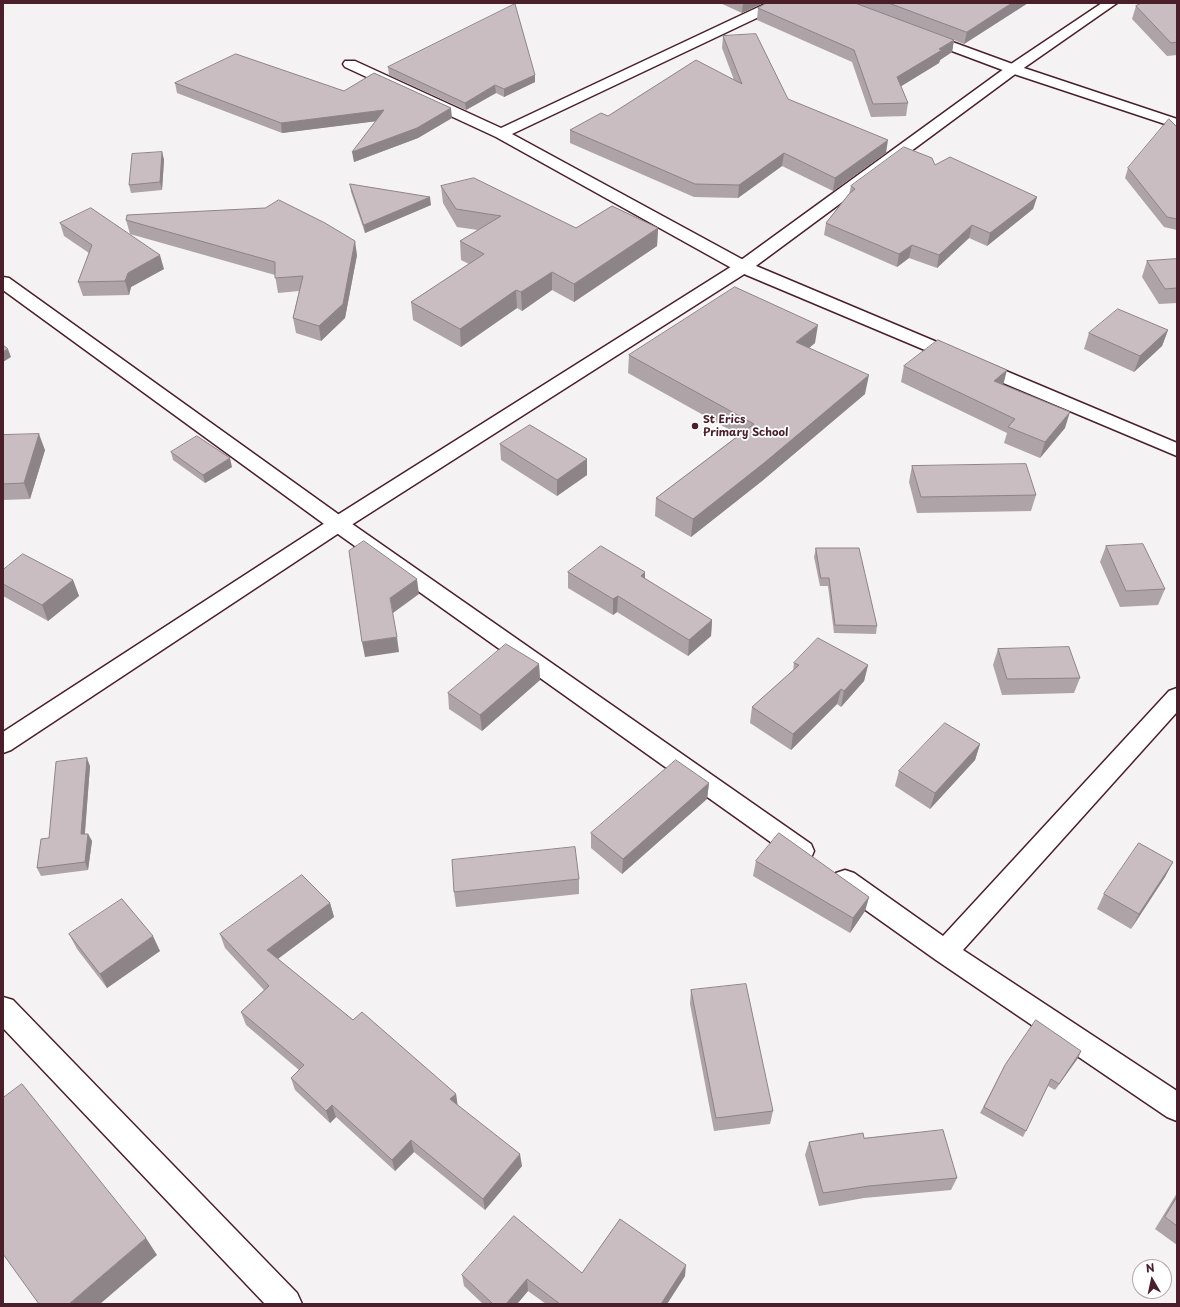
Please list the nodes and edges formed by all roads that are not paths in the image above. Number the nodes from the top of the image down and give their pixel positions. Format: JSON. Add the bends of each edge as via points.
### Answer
{"nodes":[{"id":1,"x":777,"y":3,"type":"edge"},
{"id":2,"x":1112,"y":3,"type":"edge"},
{"id":3,"x":911,"y":30,"type":"edge"},
{"id":4,"x":350,"y":64,"type":"dead end"},
{"id":5,"x":1014,"y":69,"type":"junction"},
{"id":6,"x":1177,"y":124,"type":"edge"},
{"id":7,"x":501,"y":134,"type":"junction"},
{"id":8,"x":744,"y":267,"type":"junction"},
{"id":9,"x":3,"y":282,"type":"edge"},
{"id":10,"x":1177,"y":450,"type":"edge"},
{"id":11,"x":338,"y":524,"type":"junction"},
{"id":12,"x":1177,"y":697,"type":"edge"},
{"id":13,"x":3,"y":744,"type":"edge"},
{"id":14,"x":945,"y":952,"type":"junction"},
{"id":15,"x":3,"y":1009,"type":"edge"},
{"id":16,"x":1177,"y":1107,"type":"edge"},
{"id":17,"x":286,"y":1304,"type":"edge"}],
"edges":[{"from":1,"to":7,"type":"street"},
{"from":2,"to":5,"type":"street"},
{"from":3,"to":5,"type":"street"},
{"from":4,"to":7,"type":"street"},
{"from":5,"to":6,"type":"street"},
{"from":5,"to":8,"type":"street"},
{"from":7,"to":8,"type":"street"},
{"from":8,"to":10,"type":"street"},
{"from":8,"to":11,"type":"street"},
{"from":9,"to":11,"type":"street"},
{"from":11,"to":13,"type":"street"},
{"from":11,"to":14,"type":"street"},
{"from":12,"to":14,"type":"street"},
{"from":14,"to":16,"type":"street"},
{"from":15,"to":17,"type":"street"}]}
